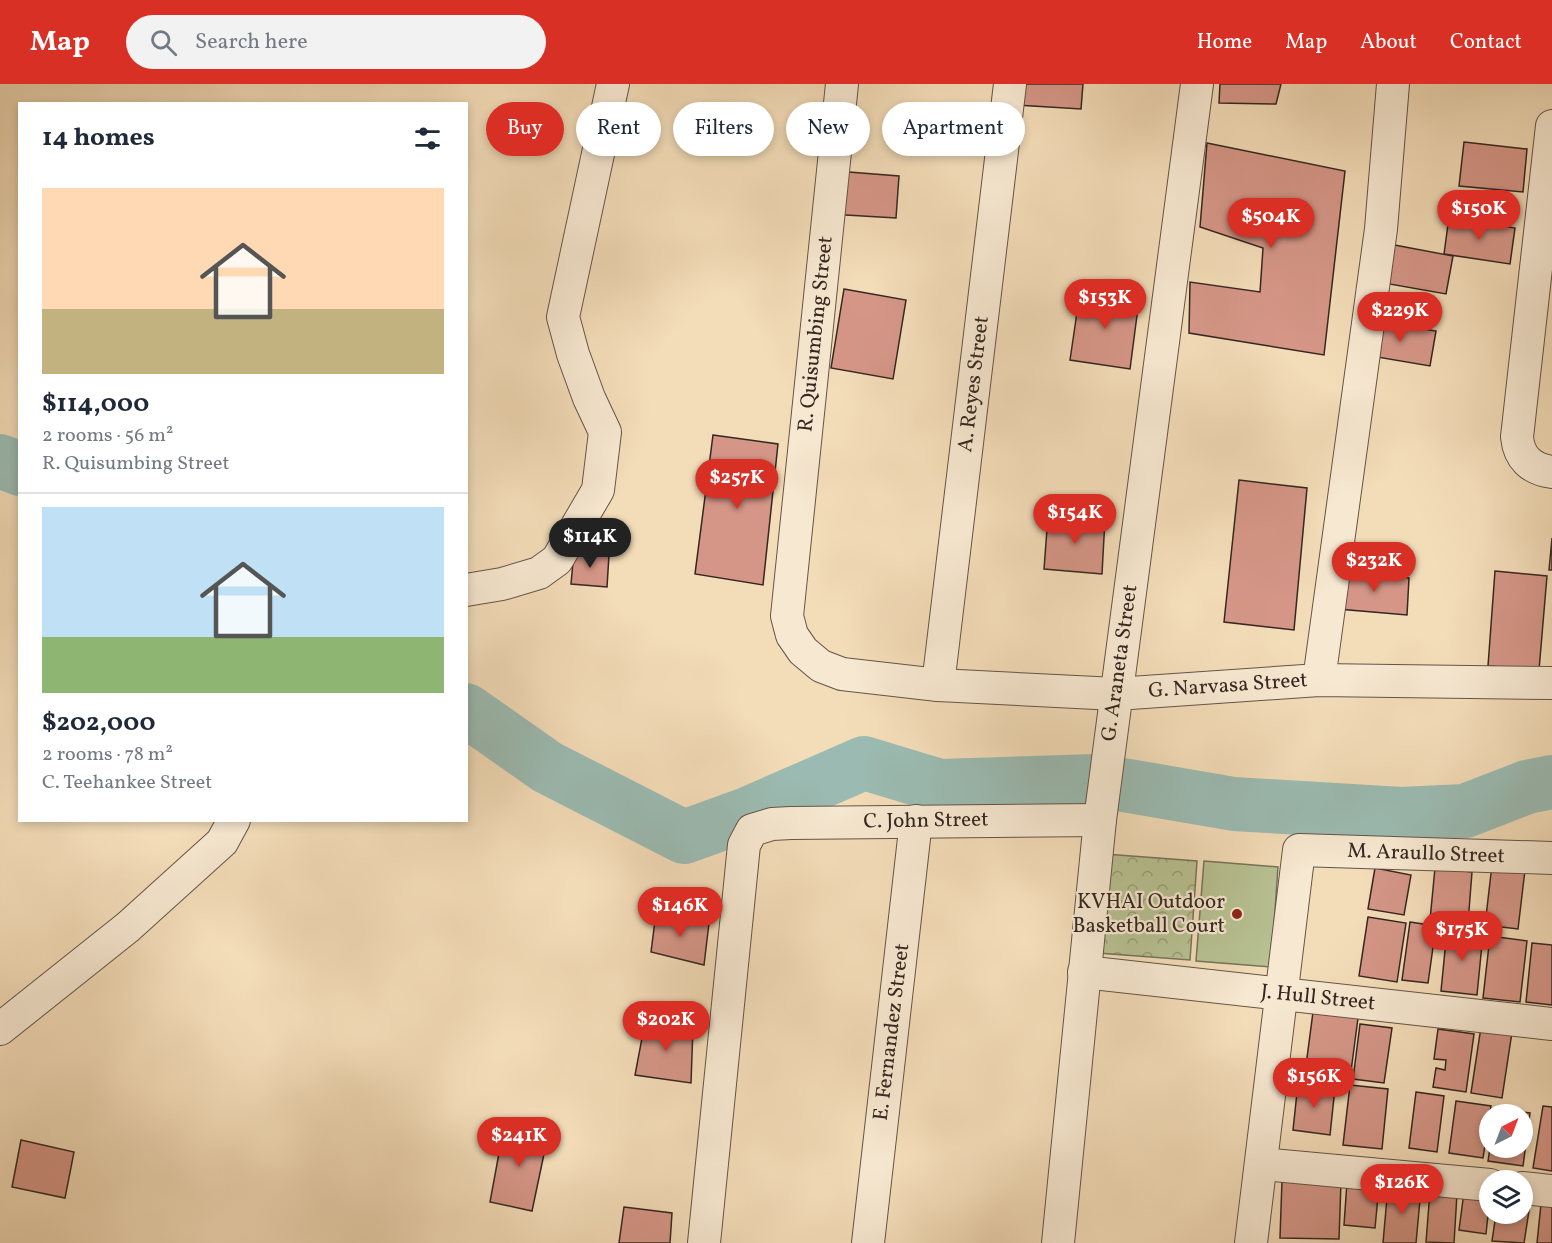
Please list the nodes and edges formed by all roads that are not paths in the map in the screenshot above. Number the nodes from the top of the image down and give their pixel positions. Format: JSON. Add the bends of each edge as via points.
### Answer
{"nodes":[{"id":1,"x":613,"y":84,"type":"edge"},
{"id":2,"x":842,"y":84,"type":"edge"},
{"id":3,"x":1010,"y":84,"type":"edge"},
{"id":4,"x":1197,"y":84,"type":"edge"},
{"id":5,"x":1393,"y":84,"type":"edge"},
{"id":6,"x":1552,"y":126,"type":"edge"},
{"id":7,"x":1538,"y":466,"type":"edge"},
{"id":8,"x":468,"y":590,"type":"edge"},
{"id":9,"x":803,"y":651,"type":"joint"},
{"id":10,"x":1319,"y":680,"type":"junction"},
{"id":11,"x":1552,"y":683,"type":"edge"},
{"id":12,"x":938,"y":685,"type":"junction"},
{"id":13,"x":1116,"y":694,"type":"junction"},
{"id":14,"x":1100,"y":820,"type":"junction"},
{"id":15,"x":916,"y":821,"type":"junction"},
{"id":16,"x":233,"y":822,"type":"edge"},
{"id":17,"x":1552,"y":858,"type":"edge"},
{"id":18,"x":1084,"y":972,"type":"junction"},
{"id":19,"x":1282,"y":993,"type":"junction"},
{"id":20,"x":1552,"y":1024,"type":"edge"},
{"id":21,"x":0,"y":1029,"type":"edge"},
{"id":22,"x":1262,"y":1164,"type":"junction"},
{"id":23,"x":1479,"y":1184,"type":"edge"},
{"id":24,"x":1533,"y":1189,"type":"edge"},
{"id":25,"x":1552,"y":1191,"type":"edge"},
{"id":26,"x":704,"y":1243,"type":"edge"},
{"id":27,"x":868,"y":1243,"type":"edge"},
{"id":28,"x":1058,"y":1243,"type":"edge"},
{"id":29,"x":1251,"y":1243,"type":"edge"}],
"edges":[{"from":1,"to":8,"type":"street","via":[[563,317],[589,398],[605,432],[598,490],[557,560],[539,573]]},
{"from":2,"to":9,"type":"street","name":"R. Quisumbing Street","via":[[787,615],[792,635]]},
{"from":3,"to":12,"type":"street","name":"A. Reyes Street"},
{"from":4,"to":13,"type":"street","name":"G. Araneta Street"},
{"from":5,"to":10,"type":"street","via":[[1381,229]]},
{"from":6,"to":7,"type":"street","via":[[1517,437],[1518,449]]},
{"from":9,"to":12,"type":"street","name":"G. Narvasa Street","via":[[821,666],[842,674]]},
{"from":10,"to":11,"type":"street","name":"G. Narvasa Street"},
{"from":10,"to":13,"type":"street","name":"G. Narvasa Street"},
{"from":12,"to":13,"type":"street","name":"G. Narvasa Street"},
{"from":13,"to":14,"type":"street","name":"G. Araneta Street"},
{"from":14,"to":15,"type":"street","name":"C. John Street"},
{"from":14,"to":18,"type":"street","name":"G. Araneta Street"},
{"from":15,"to":26,"type":"street","name":"C. John Street","via":[[772,824],[752,830],[744,845]]},
{"from":15,"to":27,"type":"street","name":"E. Fernandez Street"},
{"from":16,"to":21,"type":"street","via":[[222,842],[128,927]]},
{"from":17,"to":19,"type":"street","name":"M. Araullo Street","via":[[1299,850]]},
{"from":18,"to":19,"type":"street","name":"J. Hull Street"},
{"from":18,"to":28,"type":"street","name":"G. Araneta Street"},
{"from":19,"to":20,"type":"street","name":"J. Hull Street"},
{"from":19,"to":22,"type":"street"},
{"from":22,"to":23,"type":"street"},
{"from":22,"to":29,"type":"street"},
{"from":24,"to":25,"type":"street"}]}
